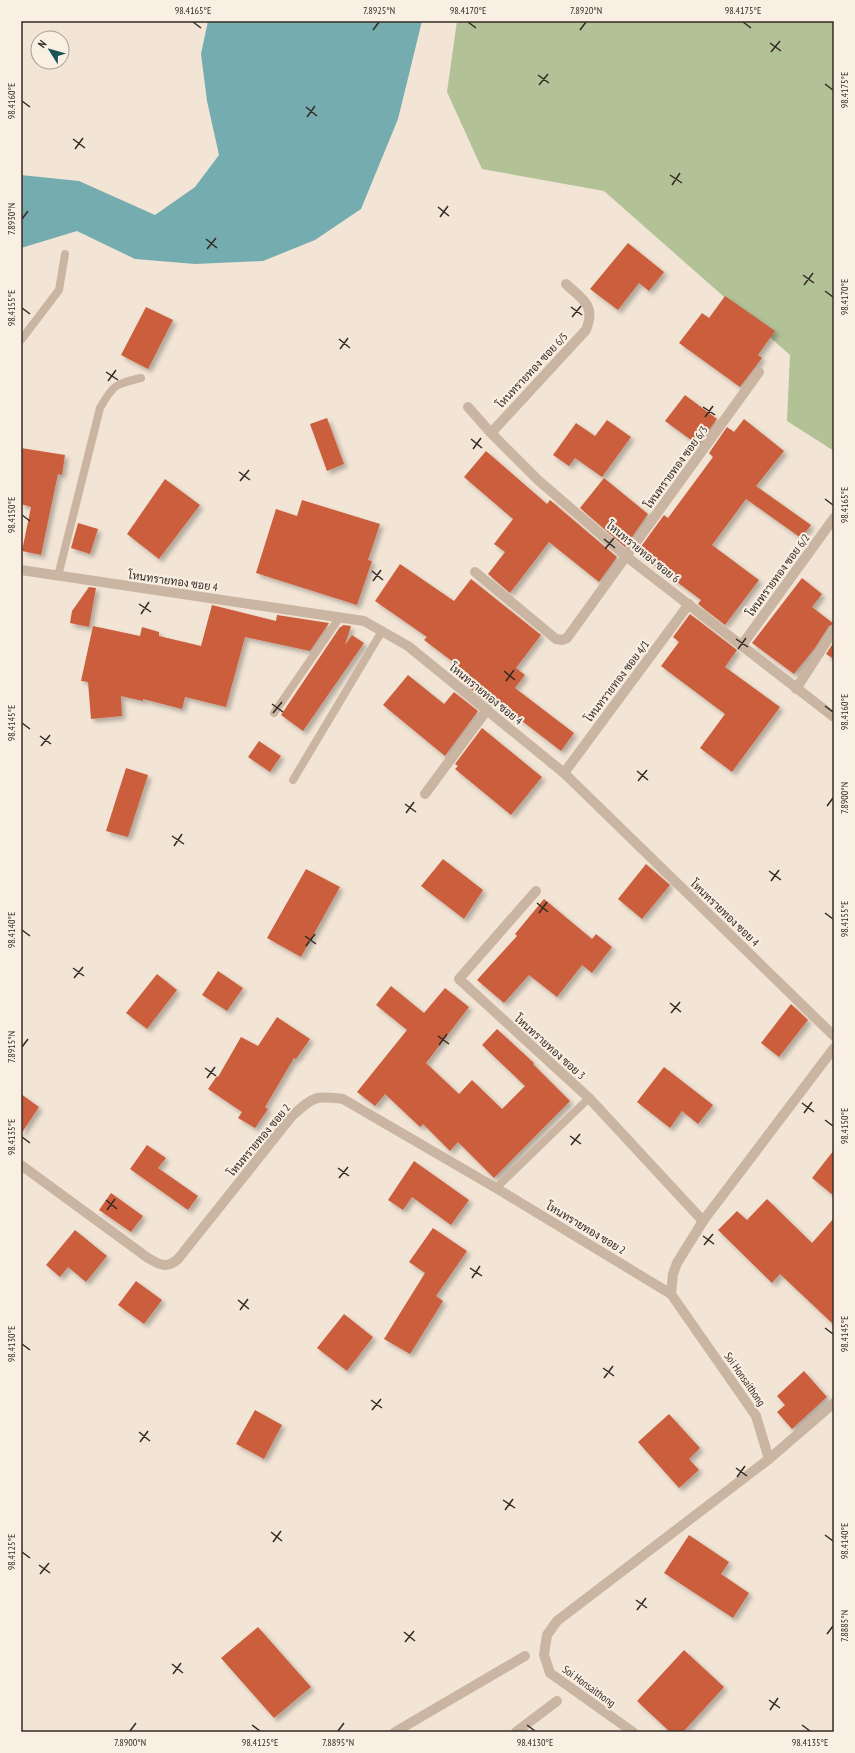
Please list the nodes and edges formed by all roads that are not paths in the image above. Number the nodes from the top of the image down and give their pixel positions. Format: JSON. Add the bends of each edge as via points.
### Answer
{"nodes":[{"id":1,"x":65,"y":254,"type":"dead end"},
{"id":2,"x":566,"y":284,"type":"dead end"},
{"id":3,"x":21,"y":340,"type":"edge"},
{"id":4,"x":759,"y":372,"type":"dead end"},
{"id":5,"x":140,"y":378,"type":"dead end"},
{"id":6,"x":468,"y":407,"type":"dead end"},
{"id":7,"x":491,"y":433,"type":"junction"},
{"id":8,"x":834,"y":518,"type":"edge"},
{"id":9,"x":627,"y":557,"type":"junction"},
{"id":10,"x":21,"y":570,"type":"edge"},
{"id":11,"x":475,"y":572,"type":"dead end"},
{"id":12,"x":58,"y":576,"type":"junction"},
{"id":13,"x":689,"y":604,"type":"junction"},
{"id":14,"x":340,"y":617,"type":"junction"},
{"id":15,"x":834,"y":630,"type":"edge"},
{"id":16,"x":382,"y":631,"type":"junction"},
{"id":17,"x":742,"y":646,"type":"junction"},
{"id":18,"x":796,"y":689,"type":"junction"},
{"id":19,"x":487,"y":710,"type":"junction"},
{"id":20,"x":274,"y":713,"type":"dead end"},
{"id":21,"x":834,"y":717,"type":"edge"},
{"id":22,"x":564,"y":773,"type":"junction"},
{"id":23,"x":294,"y":780,"type":"dead end"},
{"id":24,"x":425,"y":794,"type":"dead end"},
{"id":25,"x":536,"y":891,"type":"dead end"},
{"id":26,"x":834,"y":1036,"type":"edge"},
{"id":27,"x":834,"y":1048,"type":"edge"},
{"id":28,"x":589,"y":1098,"type":"junction"},
{"id":29,"x":21,"y":1165,"type":"edge"},
{"id":30,"x":496,"y":1188,"type":"junction"},
{"id":31,"x":703,"y":1221,"type":"junction"},
{"id":32,"x":671,"y":1294,"type":"junction"},
{"id":33,"x":833,"y":1405,"type":"edge"},
{"id":34,"x":768,"y":1459,"type":"junction"},
{"id":35,"x":525,"y":1656,"type":"dead end"},
{"id":36,"x":557,"y":1701,"type":"dead end"},
{"id":37,"x":395,"y":1732,"type":"edge"},
{"id":38,"x":516,"y":1732,"type":"edge"},
{"id":39,"x":633,"y":1732,"type":"edge"}],
"edges":[{"from":1,"to":3,"type":"lane","via":[[59,290]]},
{"from":2,"to":7,"type":"street","name":"โหนทรายทอง ซอย 6/5","via":[[589,306],[591,314],[586,330]]},
{"from":4,"to":9,"type":"street","name":"โหนทรายทอง ซอย 6/3"},
{"from":5,"to":12,"type":"lane","via":[[119,383],[111,390],[100,408]]},
{"from":6,"to":7,"type":"street","name":"โหนทรายทอง ซอย 6"},
{"from":7,"to":9,"type":"street","name":"โหนทรายทอง ซอย 6","via":[[538,480]]},
{"from":8,"to":17,"type":"street","name":"โหนทรายทอง ซอย 6/2"},
{"from":9,"to":11,"type":"street","name":"โหนทรายทอง ซอย 6/3","via":[[572,633],[562,640],[556,639]]},
{"from":9,"to":13,"type":"street","name":"โหนทรายทอง ซอย 6"},
{"from":10,"to":12,"type":"street","name":"โหนทรายทอง ซอย 4"},
{"from":12,"to":14,"type":"street","name":"โหนทรายทอง ซอย 4"},
{"from":13,"to":17,"type":"street","name":"โหนทรายทอง ซอย 6"},
{"from":13,"to":22,"type":"street","name":"โหนทรายทอง ซอย 4/1"},
{"from":14,"to":16,"type":"street","name":"โหนทรายทอง ซอย 4","via":[[364,621]]},
{"from":14,"to":20,"type":"lane"},
{"from":15,"to":18,"type":"street"},
{"from":16,"to":19,"type":"street","name":"โหนทรายทอง ซอย 4","via":[[408,646]]},
{"from":16,"to":23,"type":"lane"},
{"from":17,"to":18,"type":"street","name":"โหนทรายทอง ซอย 6"},
{"from":18,"to":21,"type":"street","name":"โหนทรายทอง ซอย 6"},
{"from":19,"to":22,"type":"street","name":"โหนทรายทอง ซอย 4"},
{"from":19,"to":24,"type":"street"},
{"from":22,"to":26,"type":"street","name":"โหนทรายทอง ซอย 4"},
{"from":25,"to":28,"type":"street","name":"โหนทรายทอง ซอย 3","via":[[459,980]]},
{"from":27,"to":31,"type":"street"},
{"from":28,"to":30,"type":"lane"},
{"from":28,"to":31,"type":"street","name":"โหนทรายทอง ซอย 3"},
{"from":29,"to":30,"type":"street","name":"โหนทรายทอง ซอย 2","via":[[148,1258],[164,1266],[172,1265],[178,1259],[292,1116],[308,1102],[322,1096],[343,1099]]},
{"from":30,"to":32,"type":"street","name":"โหนทรายทอง ซอย 2"},
{"from":31,"to":32,"type":"street","via":[[677,1263]]},
{"from":32,"to":34,"type":"street","name":"Soi Honsaithong","via":[[756,1416]]},
{"from":33,"to":34,"type":"street"},
{"from":34,"to":39,"type":"street","name":"Soi Honsaithong","via":[[557,1621],[547,1635],[544,1655],[550,1673]]},
{"from":35,"to":37,"type":"street"},
{"from":36,"to":38,"type":"street"}]}
